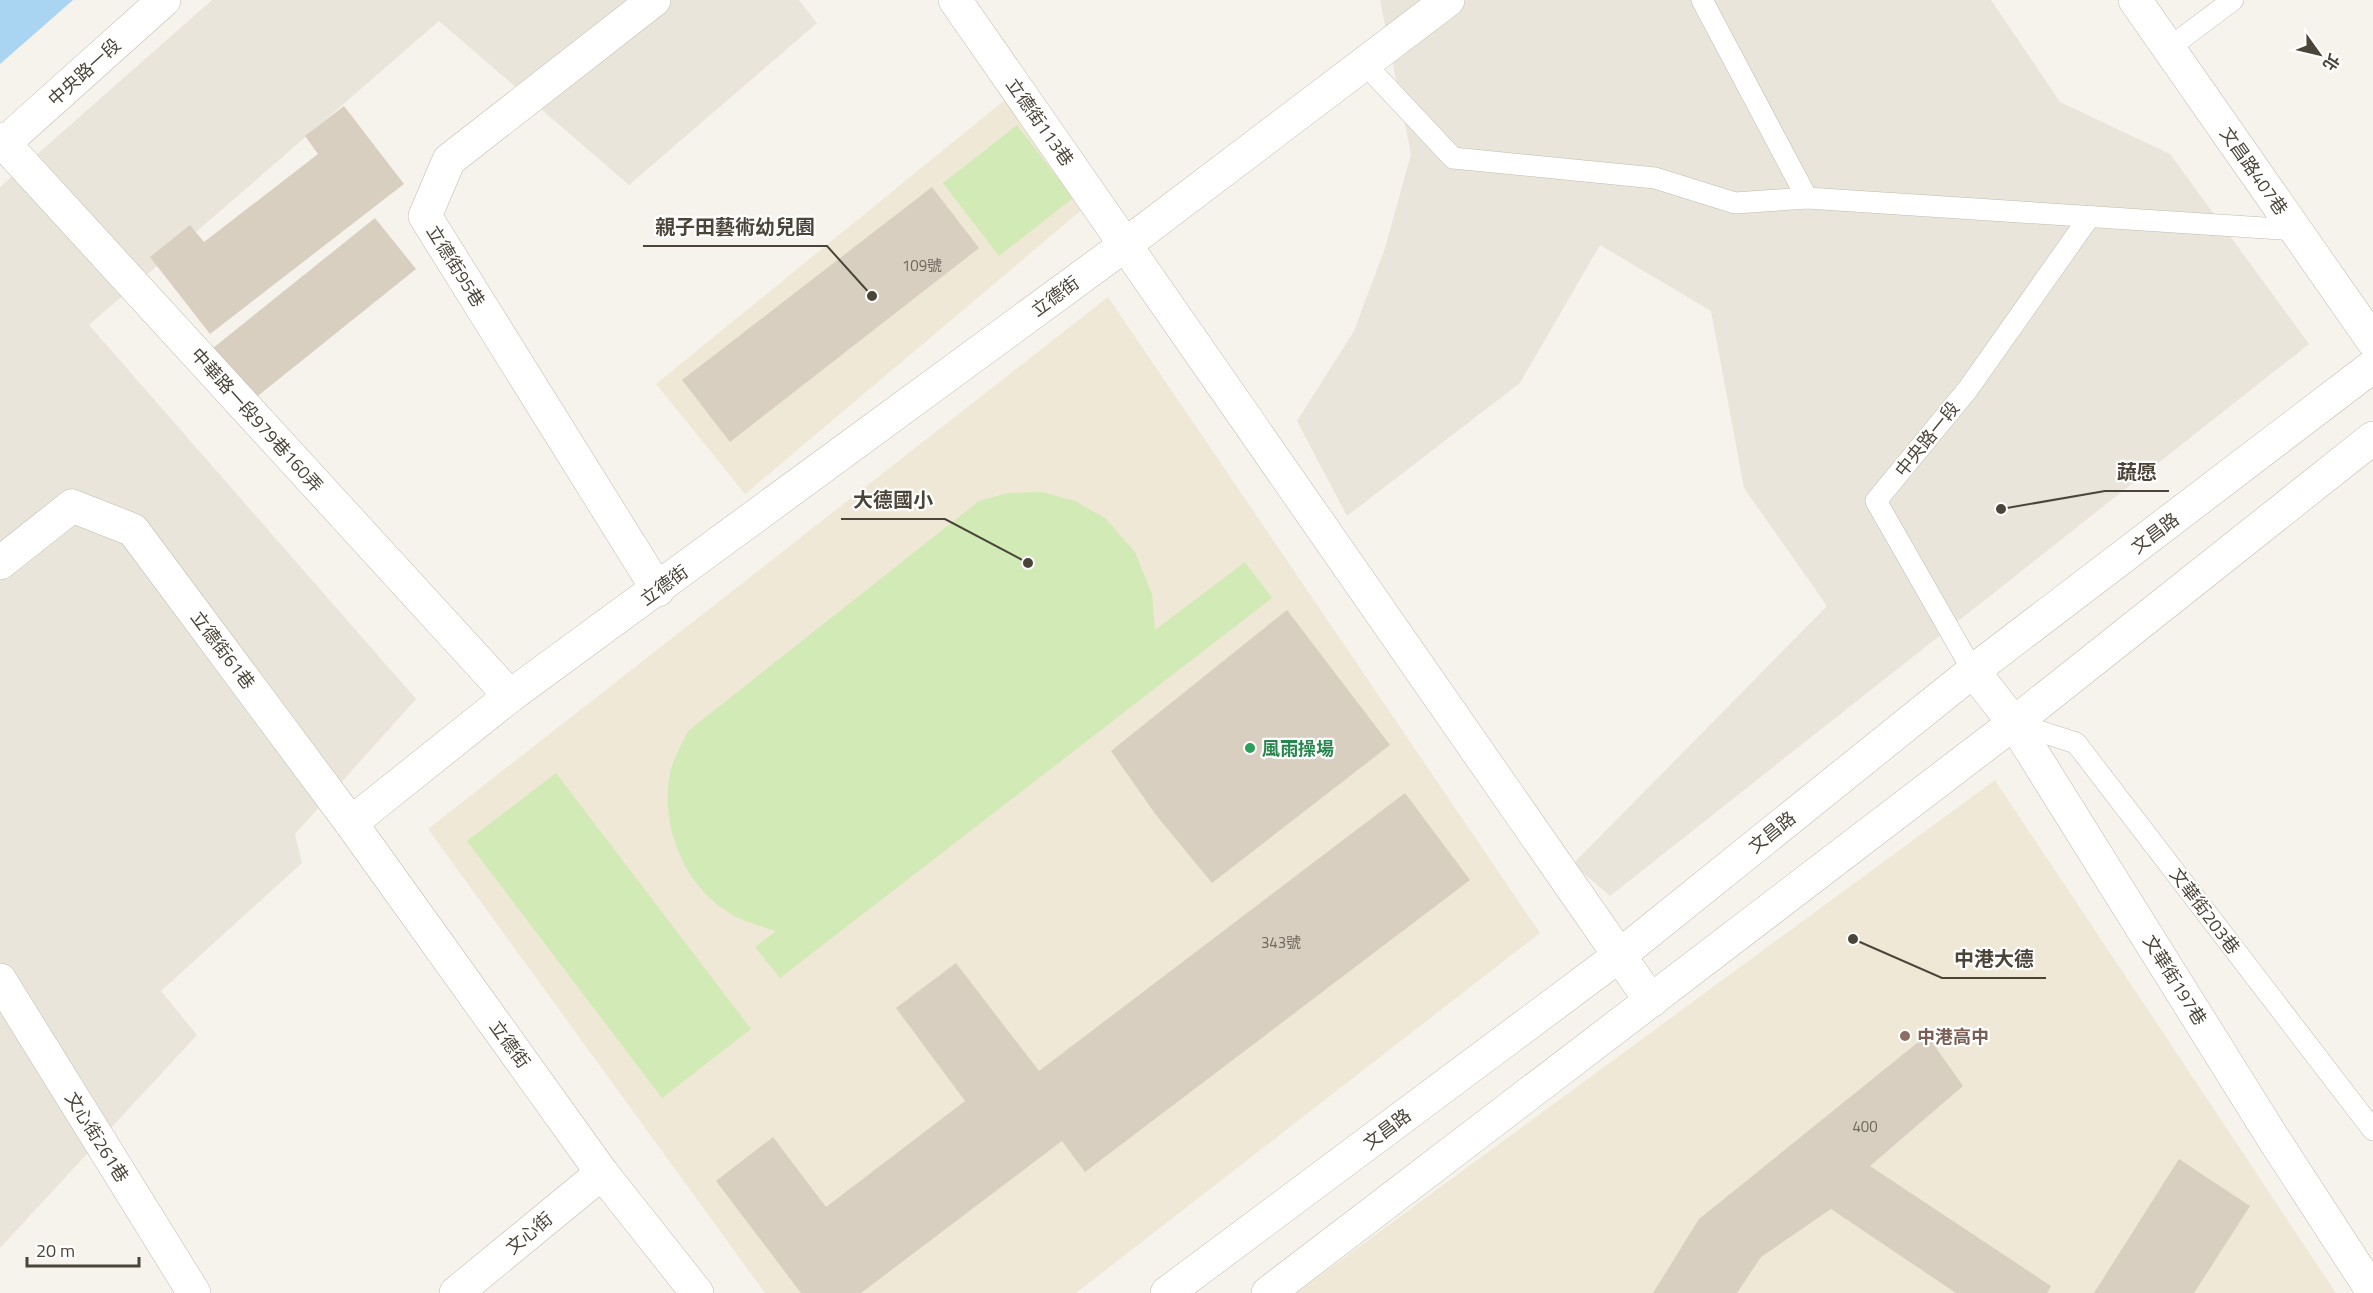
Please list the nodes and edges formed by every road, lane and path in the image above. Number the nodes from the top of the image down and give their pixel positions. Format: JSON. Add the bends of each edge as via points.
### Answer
{"nodes":[{"id":1,"x":164,"y":0,"type":"edge"},
{"id":2,"x":654,"y":0,"type":"edge"},
{"id":3,"x":955,"y":0,"type":"edge"},
{"id":4,"x":1448,"y":0,"type":"edge"},
{"id":5,"x":1702,"y":0,"type":"edge"},
{"id":6,"x":2135,"y":0,"type":"edge"},
{"id":7,"x":2234,"y":0,"type":"edge"},
{"id":8,"x":2169,"y":48,"type":"junction"},
{"id":9,"x":1364,"y":63,"type":"junction"},
{"id":10,"x":1,"y":143,"type":"edge"},
{"id":11,"x":1807,"y":198,"type":"junction"},
{"id":12,"x":2090,"y":216,"type":"junction"},
{"id":13,"x":2296,"y":230,"type":"junction"},
{"id":14,"x":1125,"y":245,"type":"junction"},
{"id":15,"x":2373,"y":341,"type":"edge"},
{"id":16,"x":2373,"y":366,"type":"edge"},
{"id":17,"x":2373,"y":438,"type":"edge"},
{"id":18,"x":0,"y":563,"type":"edge"},
{"id":19,"x":658,"y":590,"type":"junction"},
{"id":20,"x":1973,"y":671,"type":"junction"},
{"id":21,"x":510,"y":696,"type":"junction"},
{"id":22,"x":2014,"y":723,"type":"junction"},
{"id":23,"x":351,"y":823,"type":"junction"},
{"id":24,"x":1620,"y":954,"type":"junction"},
{"id":25,"x":0,"y":980,"type":"edge"},
{"id":26,"x":1651,"y":1001,"type":"junction"},
{"id":27,"x":2373,"y":1130,"type":"edge"},
{"id":28,"x":602,"y":1173,"type":"junction"},
{"id":29,"x":2373,"y":1292,"type":"edge"},
{"id":30,"x":194,"y":1293,"type":"edge"},
{"id":31,"x":456,"y":1293,"type":"edge"},
{"id":32,"x":697,"y":1293,"type":"edge"},
{"id":33,"x":1167,"y":1293,"type":"edge"},
{"id":34,"x":1268,"y":1293,"type":"edge"}],
"edges":[{"from":1,"to":10,"type":"street","name":"中央路一段"},
{"from":2,"to":19,"type":"street","name":"立德街95巷","via":[[449,160],[425,216]]},
{"from":3,"to":14,"type":"street","name":"立德街113巷"},
{"from":4,"to":9,"type":"street","name":"立德街"},
{"from":5,"to":11,"type":"lane"},
{"from":6,"to":8,"type":"street","name":"文昌路407巷"},
{"from":7,"to":8,"type":"lane"},
{"from":8,"to":13,"type":"street","name":"文昌路407巷"},
{"from":9,"to":11,"type":"lane","via":[[1453,158],[1655,178],[1735,203]]},
{"from":9,"to":14,"type":"street","name":"立德街"},
{"from":10,"to":21,"type":"street","name":"中華路一段979巷160弄"},
{"from":11,"to":12,"type":"lane"},
{"from":12,"to":13,"type":"lane"},
{"from":12,"to":20,"type":"lane","name":"中央路一段","via":[[1968,390],[1876,501]]},
{"from":13,"to":15,"type":"street","name":"文昌路407巷"},
{"from":14,"to":19,"type":"street","name":"立德街"},
{"from":14,"to":24,"type":"street","name":"立德街113巷"},
{"from":16,"to":20,"type":"street","name":"文昌路"},
{"from":17,"to":22,"type":"street"},
{"from":18,"to":23,"type":"street","name":"立德街61巷","via":[[72,506],[133,530]]},
{"from":19,"to":21,"type":"street","name":"立德街"},
{"from":20,"to":22,"type":"street","name":"文華街197巷"},
{"from":20,"to":24,"type":"street","name":"文昌路"},
{"from":21,"to":23,"type":"street","name":"立德街"},
{"from":22,"to":26,"type":"street"},
{"from":22,"to":27,"type":"lane","name":"文華街203巷","via":[[2076,743]]},
{"from":22,"to":29,"type":"street","name":"文華街197巷"},
{"from":23,"to":28,"type":"street","name":"立德街"},
{"from":24,"to":26,"type":"street","name":"立德街113巷"},
{"from":24,"to":33,"type":"street","name":"文昌路"},
{"from":25,"to":30,"type":"street","name":"文心街261巷"},
{"from":26,"to":34,"type":"street"},
{"from":28,"to":31,"type":"street","name":"文心街"},
{"from":28,"to":32,"type":"street","name":"立德街"}]}
